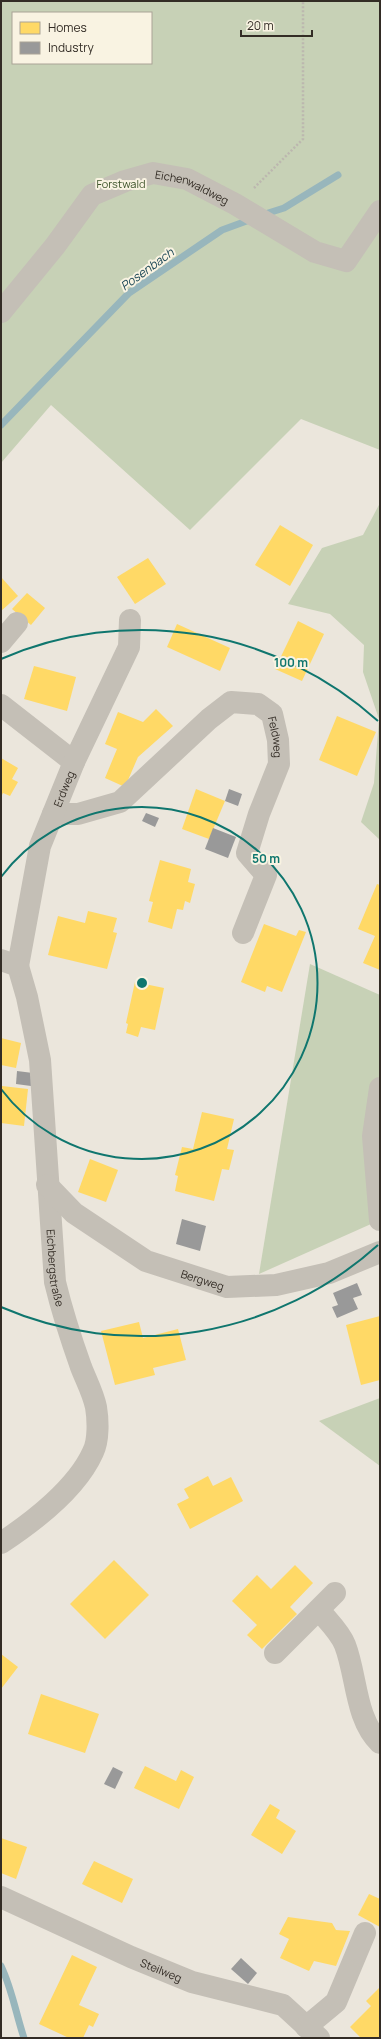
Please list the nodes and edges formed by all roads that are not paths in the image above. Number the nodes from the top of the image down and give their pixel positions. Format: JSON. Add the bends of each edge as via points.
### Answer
{"nodes":[{"id":1,"x":380,"y":211,"type":"edge"},
{"id":2,"x":1,"y":312,"type":"edge"},
{"id":3,"x":130,"y":620,"type":"dead end"},
{"id":4,"x":17,"y":623,"type":"dead end"},
{"id":5,"x":1,"y":642,"type":"edge"},
{"id":6,"x":1,"y":705,"type":"edge"},
{"id":7,"x":74,"y":762,"type":"junction"},
{"id":8,"x":53,"y":814,"type":"junction"},
{"id":9,"x":243,"y":933,"type":"dead end"},
{"id":10,"x":9,"y":963,"type":"edge"},
{"id":11,"x":380,"y":1088,"type":"edge"},
{"id":12,"x":47,"y":1185,"type":"junction"},
{"id":13,"x":380,"y":1220,"type":"edge"},
{"id":14,"x":380,"y":1252,"type":"edge"},
{"id":15,"x":1,"y":1543,"type":"edge"},
{"id":16,"x":335,"y":1593,"type":"dead end"},
{"id":17,"x":319,"y":1610,"type":"junction"},
{"id":18,"x":275,"y":1653,"type":"dead end"},
{"id":19,"x":380,"y":1743,"type":"edge"},
{"id":20,"x":1,"y":1897,"type":"edge"},
{"id":21,"x":365,"y":1933,"type":"dead end"},
{"id":22,"x":312,"y":2032,"type":"edge"}],
"edges":[{"from":1,"to":2,"type":"street","name":"Eichenwaldweg","via":[[346,260],[315,252],[280,233],[243,208],[187,179],[153,173],[92,195],[55,246]]},
{"from":3,"to":7,"type":"street","name":"Erdweg","via":[[129,647]]},
{"from":4,"to":5,"type":"street"},
{"from":6,"to":7,"type":"street"},
{"from":7,"to":8,"type":"street","name":"Erdweg"},
{"from":8,"to":9,"type":"street","name":"Feldweg","via":[[78,814],[120,802],[209,719],[231,702],[258,704],[272,714],[278,740],[279,764],[247,853],[266,875]]},
{"from":8,"to":10,"type":"street","name":"Erdweg","via":[[40,846]]},
{"from":10,"to":12,"type":"street","name":"Eichbergstraße","via":[[27,997],[40,1060]]},
{"from":11,"to":13,"type":"street","via":[[373,1136]]},
{"from":12,"to":14,"type":"street","name":"Bergweg","via":[[74,1213],[146,1261],[227,1287],[276,1285],[329,1273]]},
{"from":12,"to":15,"type":"street","name":"Eichbergstraße","via":[[55,1282],[64,1318],[96,1407],[94,1451],[84,1469],[64,1491],[22,1530]]},
{"from":16,"to":17,"type":"street"},
{"from":17,"to":18,"type":"street"},
{"from":17,"to":19,"type":"street","via":[[345,1643],[365,1722],[371,1735]]},
{"from":20,"to":22,"type":"street","name":"Steilweg","via":[[192,1982],[283,2005]]},
{"from":21,"to":22,"type":"street","via":[[336,2002]]}]}
